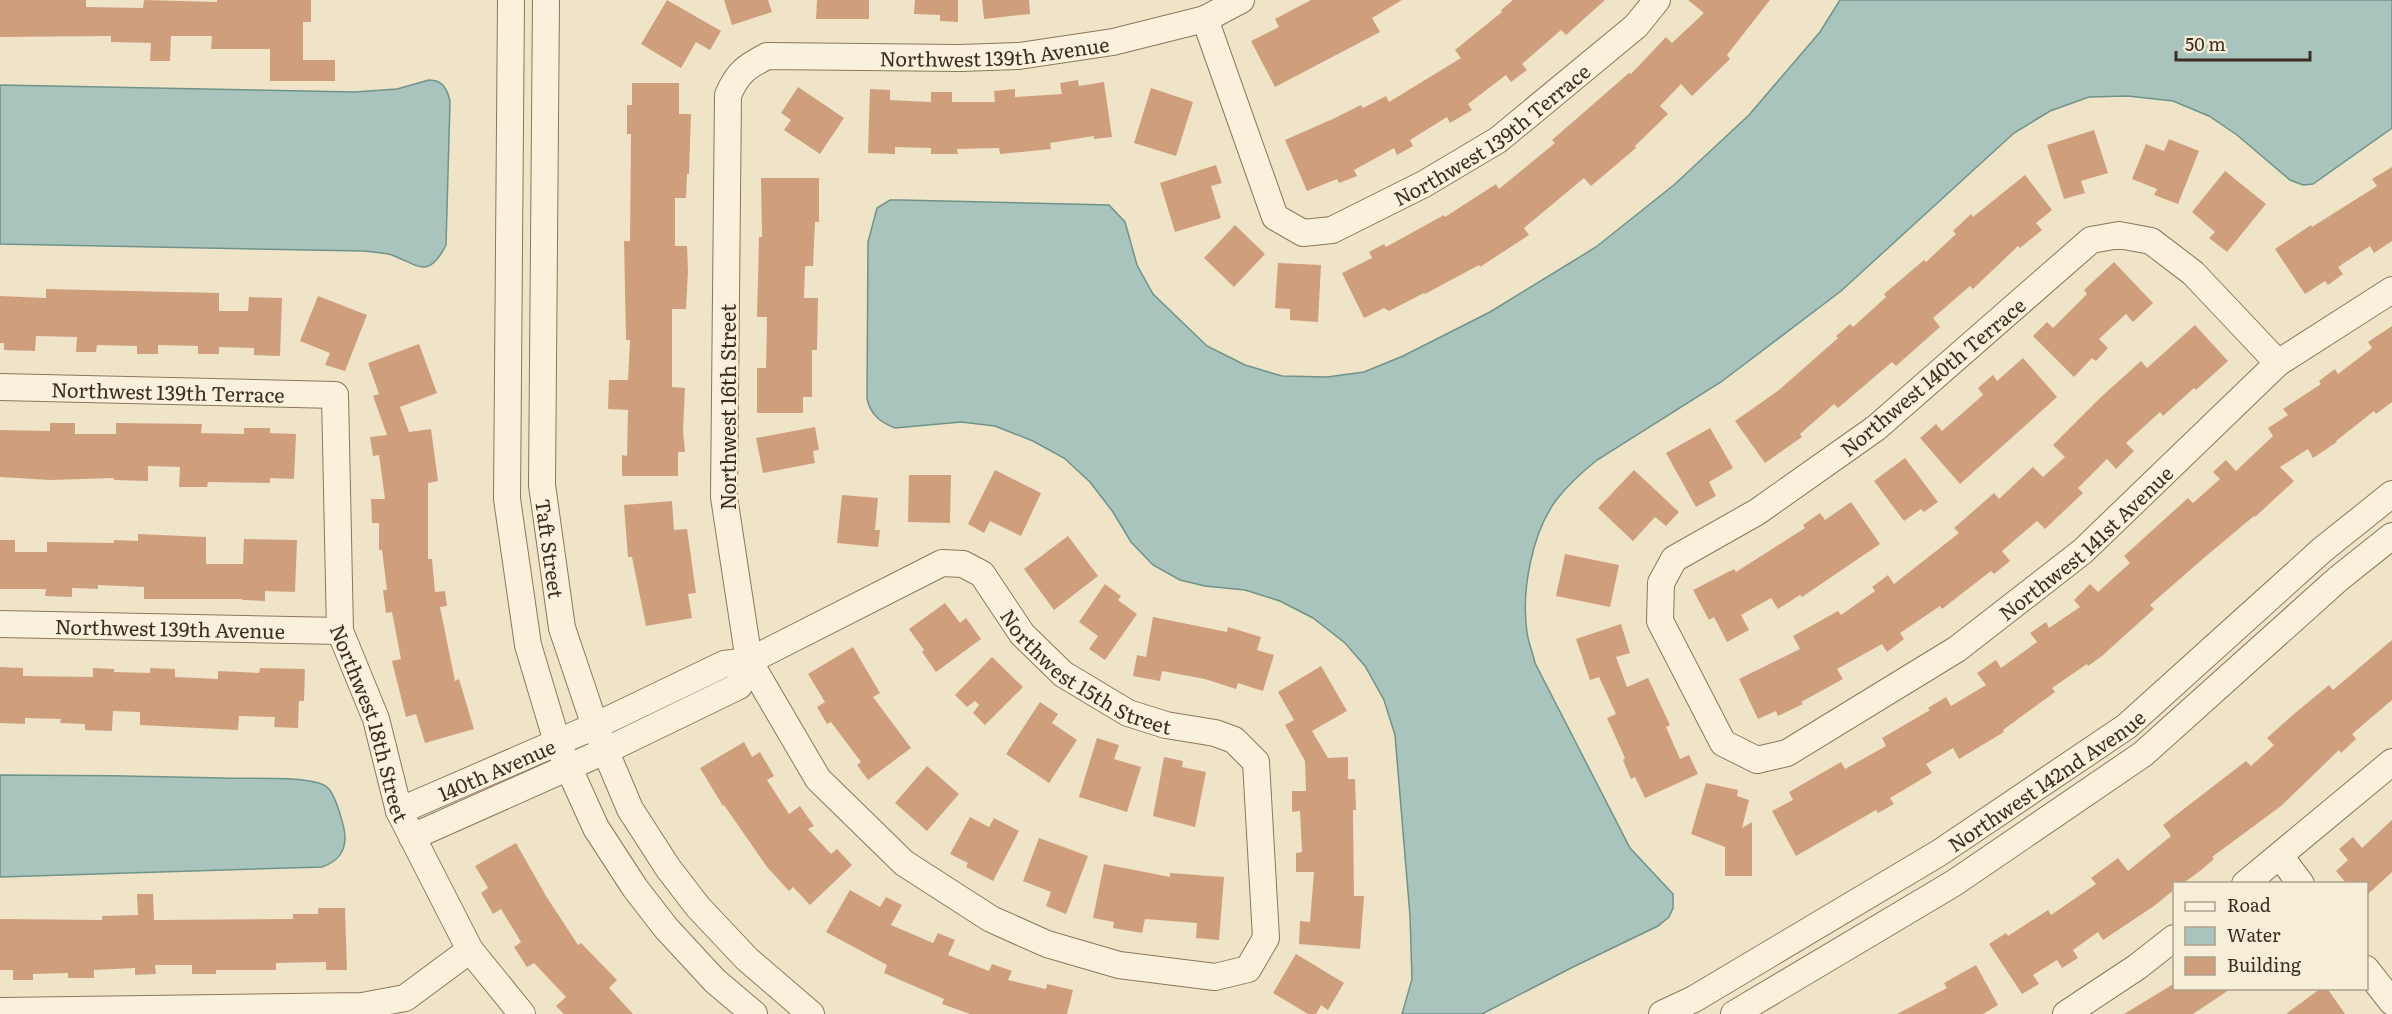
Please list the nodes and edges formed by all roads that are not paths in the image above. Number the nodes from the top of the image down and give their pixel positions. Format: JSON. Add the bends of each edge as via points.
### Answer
{"nodes":[{"id":1,"x":511,"y":0,"type":"edge"},
{"id":2,"x":546,"y":0,"type":"edge"},
{"id":3,"x":1241,"y":0,"type":"edge"},
{"id":4,"x":1657,"y":0,"type":"edge"},
{"id":5,"x":1205,"y":19,"type":"junction"},
{"id":6,"x":744,"y":69,"type":"joint"},
{"id":7,"x":2392,"y":290,"type":"edge"},
{"id":8,"x":2278,"y":363,"type":"junction"},
{"id":9,"x":0,"y":387,"type":"edge"},
{"id":10,"x":335,"y":395,"type":"joint"},
{"id":11,"x":2392,"y":494,"type":"edge"},
{"id":12,"x":2392,"y":536,"type":"edge"},
{"id":13,"x":963,"y":564,"type":"joint"},
{"id":14,"x":0,"y":624,"type":"edge"},
{"id":15,"x":340,"y":632,"type":"junction"},
{"id":16,"x":748,"y":661,"type":"junction"},
{"id":17,"x":595,"y":726,"type":"junction"},
{"id":18,"x":557,"y":742,"type":"junction"},
{"id":19,"x":605,"y":751,"type":"junction"},
{"id":20,"x":1757,"y":760,"type":"joint"},
{"id":21,"x":2392,"y":762,"type":"edge"},
{"id":22,"x":569,"y":767,"type":"junction"},
{"id":23,"x":399,"y":810,"type":"junction"},
{"id":24,"x":412,"y":837,"type":"junction"},
{"id":25,"x":2280,"y":856,"type":"junction"},
{"id":26,"x":2248,"y":882,"type":"edge"},
{"id":27,"x":2300,"y":882,"type":"edge"},
{"id":28,"x":2173,"y":940,"type":"edge"},
{"id":29,"x":470,"y":950,"type":"junction"},
{"id":30,"x":1248,"y":969,"type":"joint"},
{"id":31,"x":2368,"y":970,"type":"edge"},
{"id":32,"x":2392,"y":1002,"type":"edge"},
{"id":33,"x":0,"y":1011,"type":"edge"},
{"id":34,"x":522,"y":1014,"type":"edge"},
{"id":35,"x":754,"y":1014,"type":"edge"},
{"id":36,"x":811,"y":1014,"type":"edge"},
{"id":37,"x":1662,"y":1014,"type":"edge"},
{"id":38,"x":1734,"y":1014,"type":"edge"},
{"id":39,"x":2066,"y":1014,"type":"edge"}],
"edges":[{"from":1,"to":18,"type":"street","name":"Taft Street","via":[[507,499],[528,645]]},
{"from":2,"to":17,"type":"street","name":"Taft Street","via":[[542,485],[562,628]]},
{"from":3,"to":5,"type":"street","name":"Northwest 139th Avenue"},
{"from":4,"to":5,"type":"street","name":"Northwest 139th Terrace","via":[[1636,26],[1498,140],[1424,184],[1332,230],[1303,233],[1275,217]]},
{"from":5,"to":6,"type":"street","name":"Northwest 139th Avenue","via":[[1113,42],[1019,56],[767,56]]},
{"from":6,"to":16,"type":"street","name":"Northwest 16th Street","via":[[728,95],[724,497]]},
{"from":7,"to":8,"type":"street","name":"Northwest 141st Avenue"},
{"from":8,"to":20,"type":"street","name":"Northwest 141st Avenue","via":[[2083,551],[1957,649],[1787,753]]},
{"from":8,"to":20,"type":"street","name":"Northwest 140th Terrace","via":[[2193,273],[2151,241],[2119,235],[2091,240],[1876,428],[1757,512],[1674,559],[1661,583],[1660,621],[1723,743]]},
{"from":9,"to":10,"type":"street","name":"Northwest 139th Terrace"},
{"from":10,"to":15,"type":"street","name":"Northwest 18th Street"},
{"from":11,"to":37,"type":"street","name":"Northwest 142nd Avenue","via":[[2322,550],[2127,726],[1939,853],[1694,999]]},
{"from":12,"to":38,"type":"street","name":"Northwest 142nd Avenue","via":[[2338,579],[2143,754],[1954,883]]},
{"from":13,"to":16,"type":"street","name":"140th Avenue","via":[[942,563]]},
{"from":13,"to":30,"type":"street","name":"Northwest 15th Street","via":[[982,574],[1022,634],[1063,674],[1128,713],[1234,740],[1256,762],[1266,938]]},
{"from":14,"to":15,"type":"street","name":"Northwest 139th Avenue"},
{"from":15,"to":23,"type":"street","name":"Northwest 18th Street","via":[[376,719]]},
{"from":16,"to":17,"type":"street","name":"140th Avenue","via":[[724,664]]},
{"from":16,"to":19,"type":"street","name":"140th Avenue","via":[[739,686]]},
{"from":16,"to":30,"type":"street","name":"Northwest 16th Street","via":[[818,779],[904,863],[991,919],[1047,944],[1119,965],[1215,977]]},
{"from":17,"to":18,"type":"street","name":"140th Avenue"},
{"from":17,"to":19,"type":"street","name":"Taft Street"},
{"from":18,"to":22,"type":"street","name":"Taft Street"},
{"from":18,"to":23,"type":"street","name":"140th Avenue"},
{"from":19,"to":22,"type":"street","name":"140th Avenue"},
{"from":19,"to":36,"type":"street","name":"Taft Street","via":[[630,809],[698,907],[747,959]]},
{"from":21,"to":25,"type":"street"},
{"from":22,"to":24,"type":"street","name":"140th Avenue"},
{"from":22,"to":35,"type":"street","name":"Taft Street","via":[[596,828],[635,888],[715,981]]},
{"from":23,"to":24,"type":"street","name":"Northwest 18th Street"},
{"from":24,"to":29,"type":"street","name":"Northwest 18th Street"},
{"from":25,"to":26,"type":"street"},
{"from":25,"to":27,"type":"street"},
{"from":28,"to":39,"type":"street"},
{"from":29,"to":33,"type":"street","via":[[405,998],[362,1006]]},
{"from":29,"to":34,"type":"street","name":"Northwest 18th Street"},
{"from":31,"to":32,"type":"street"}]}
